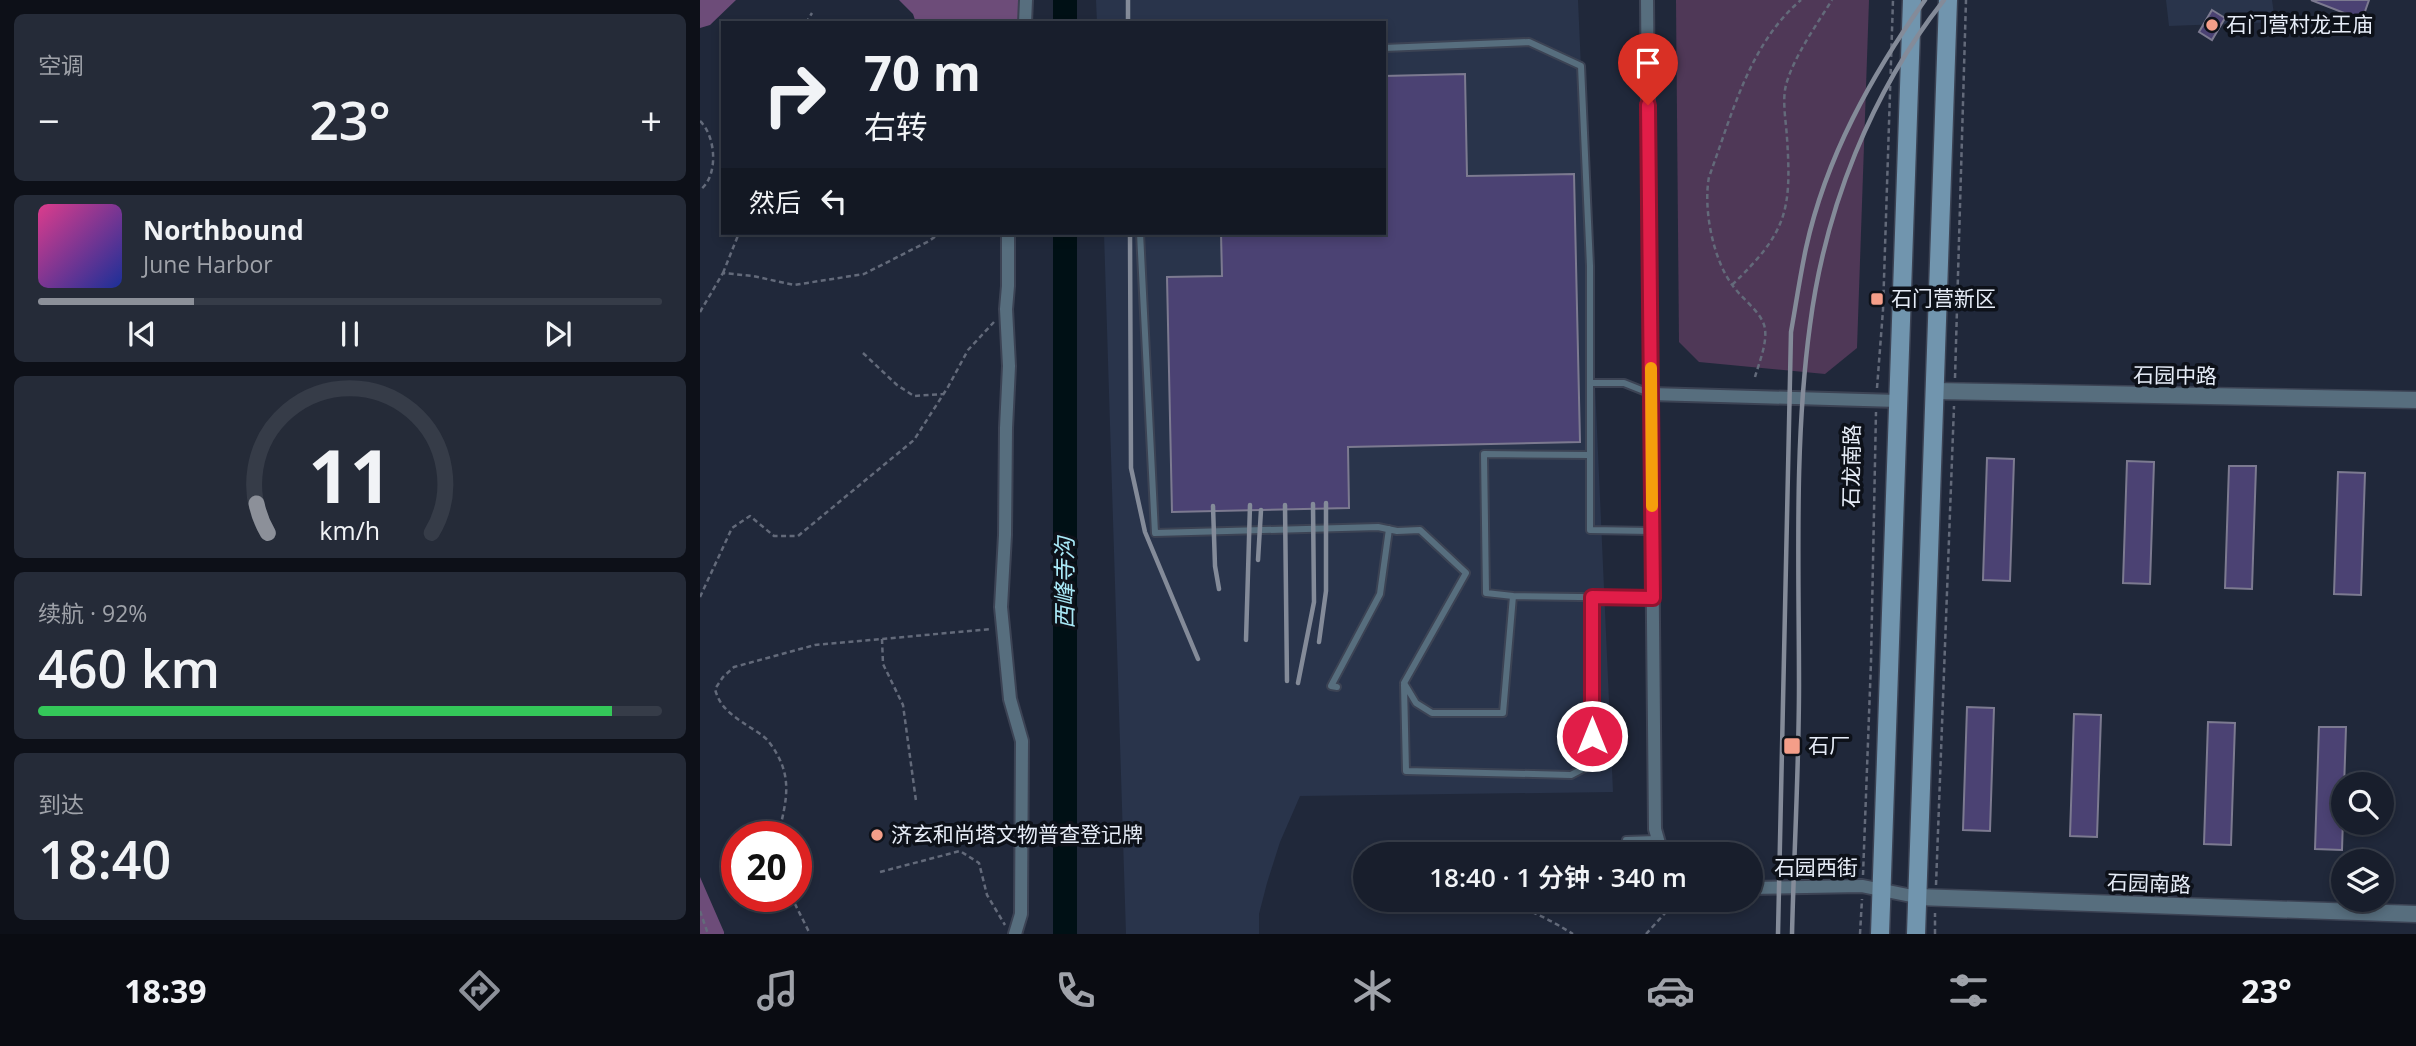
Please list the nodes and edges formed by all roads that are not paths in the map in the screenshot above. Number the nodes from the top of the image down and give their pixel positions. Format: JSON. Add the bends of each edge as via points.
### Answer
{"nodes":[{"id":1,"x":1026,"y":0,"type":"edge"},
{"id":2,"x":1647,"y":0,"type":"edge"},
{"id":3,"x":1912,"y":0,"type":"edge"},
{"id":4,"x":1948,"y":0,"type":"edge"},
{"id":5,"x":1025,"y":21,"type":"edge"},
{"id":6,"x":1386,"y":48,"type":"edge"},
{"id":7,"x":1008,"y":235,"type":"edge"},
{"id":8,"x":1140,"y":235,"type":"edge"},
{"id":9,"x":1590,"y":383,"type":"junction"},
{"id":10,"x":1934,"y":391,"type":"junction"},
{"id":11,"x":1651,"y":394,"type":"junction"},
{"id":12,"x":2416,"y":400,"type":"edge"},
{"id":13,"x":1898,"y":401,"type":"junction"},
{"id":14,"x":1590,"y":455,"type":"junction"},
{"id":15,"x":1389,"y":529,"type":"junction"},
{"id":16,"x":1652,"y":531,"type":"junction"},
{"id":17,"x":1513,"y":596,"type":"junction"},
{"id":18,"x":1592,"y":597,"type":"junction"},
{"id":19,"x":1653,"y":598,"type":"junction"},
{"id":20,"x":1404,"y":683,"type":"junction"},
{"id":21,"x":1337,"y":687,"type":"dead end"},
{"id":22,"x":1657,"y":839,"type":"junction"},
{"id":23,"x":1626,"y":840,"type":"dead end"},
{"id":24,"x":1658,"y":842,"type":"edge"},
{"id":25,"x":1763,"y":888,"type":"edge"},
{"id":26,"x":1881,"y":890,"type":"junction"},
{"id":27,"x":1917,"y":897,"type":"junction"},
{"id":28,"x":2416,"y":914,"type":"edge"},
{"id":29,"x":1013,"y":934,"type":"edge"},
{"id":30,"x":1880,"y":934,"type":"edge"},
{"id":31,"x":1916,"y":934,"type":"edge"}],
"edges":[{"from":1,"to":5,"type":"street"},
{"from":2,"to":11,"type":"street"},
{"from":3,"to":13,"type":"main road","name":"石龙南路"},
{"from":4,"to":10,"type":"main road"},
{"from":6,"to":9,"type":"lane","via":[[1530,42],[1581,66]]},
{"from":7,"to":29,"type":"street","via":[[1001,607],[1010,699],[1022,741],[1021,914]]},
{"from":8,"to":15,"type":"lane","via":[[1155,533]]},
{"from":9,"to":11,"type":"lane","via":[[1624,383]]},
{"from":9,"to":14,"type":"lane"},
{"from":10,"to":12,"type":"street","name":"石园中路"},
{"from":10,"to":27,"type":"main road"},
{"from":11,"to":13,"type":"street"},
{"from":11,"to":16,"type":"street"},
{"from":13,"to":26,"type":"main road","name":"石龙南路"},
{"from":14,"to":16,"type":"lane","via":[[1590,530]]},
{"from":14,"to":17,"type":"lane","via":[[1484,454],[1486,593]]},
{"from":15,"to":20,"type":"lane","via":[[1420,530],[1466,573]]},
{"from":15,"to":21,"type":"lane","via":[[1380,594],[1331,686]]},
{"from":16,"to":19,"type":"street"},
{"from":17,"to":18,"type":"lane"},
{"from":17,"to":20,"type":"lane","via":[[1503,713],[1432,713],[1416,703]]},
{"from":18,"to":19,"type":"lane"},
{"from":18,"to":20,"type":"lane","via":[[1592,764],[1571,775],[1406,771]]},
{"from":19,"to":22,"type":"street"},
{"from":22,"to":23,"type":"lane"},
{"from":22,"to":24,"type":"street"},
{"from":25,"to":26,"type":"street","name":"石园西街","via":[[1862,886]]},
{"from":26,"to":27,"type":"street","name":"石园南路"},
{"from":26,"to":30,"type":"main road","name":"石龙南路"},
{"from":27,"to":28,"type":"street","name":"石园南路"},
{"from":27,"to":31,"type":"main road"}]}
